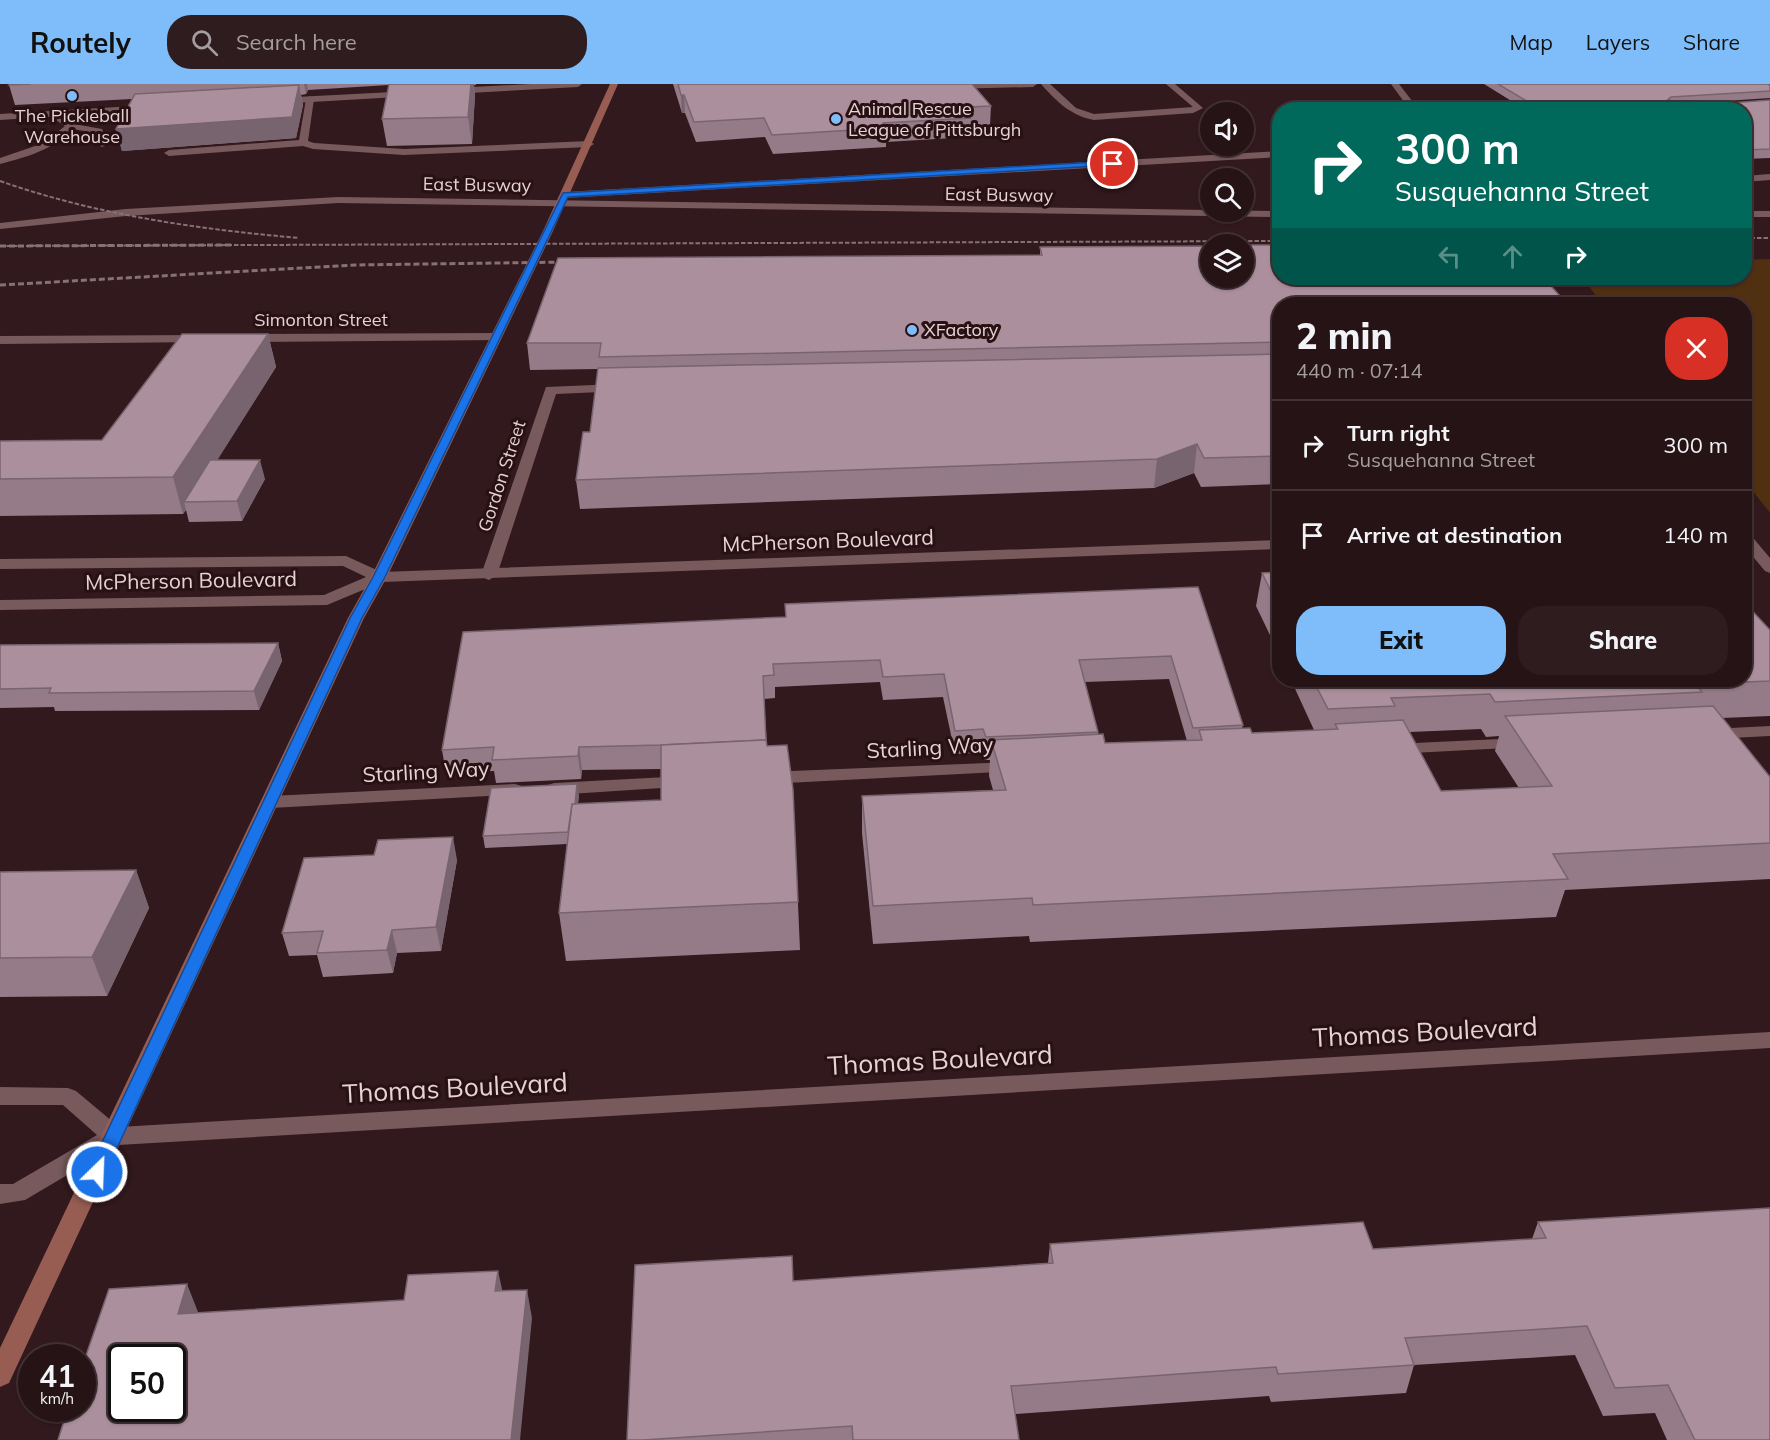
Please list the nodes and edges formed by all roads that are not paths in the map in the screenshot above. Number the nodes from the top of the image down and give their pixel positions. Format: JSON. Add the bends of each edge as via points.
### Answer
{"nodes":[{"id":1,"x":578,"y":84,"type":"edge"},
{"id":2,"x":614,"y":84,"type":"edge"},
{"id":3,"x":1033,"y":84,"type":"edge"},
{"id":4,"x":1045,"y":84,"type":"edge"},
{"id":5,"x":1170,"y":84,"type":"edge"},
{"id":6,"x":1395,"y":84,"type":"edge"},
{"id":7,"x":933,"y":86,"type":"edge"},
{"id":8,"x":439,"y":92,"type":"edge"},
{"id":9,"x":427,"y":93,"type":"edge"},
{"id":10,"x":310,"y":99,"type":"junction"},
{"id":11,"x":263,"y":102,"type":"edge"},
{"id":12,"x":1409,"y":102,"type":"edge"},
{"id":13,"x":158,"y":108,"type":"edge"},
{"id":14,"x":52,"y":114,"type":"junction"},
{"id":15,"x":0,"y":117,"type":"edge"},
{"id":16,"x":71,"y":126,"type":"junction"},
{"id":17,"x":303,"y":143,"type":"junction"},
{"id":18,"x":589,"y":144,"type":"junction"},
{"id":19,"x":104,"y":145,"type":"dead end"},
{"id":20,"x":169,"y":153,"type":"edge"},
{"id":21,"x":1272,"y":154,"type":"edge"},
{"id":22,"x":0,"y":161,"type":"edge"},
{"id":23,"x":1770,"y":177,"type":"edge"},
{"id":24,"x":1752,"y":178,"type":"edge"},
{"id":25,"x":565,"y":195,"type":"junction"},
{"id":26,"x":1272,"y":214,"type":"edge"},
{"id":27,"x":1752,"y":214,"type":"edge"},
{"id":28,"x":1770,"y":214,"type":"edge"},
{"id":29,"x":0,"y":225,"type":"edge"},
{"id":30,"x":497,"y":336,"type":"junction"},
{"id":31,"x":0,"y":340,"type":"edge"},
{"id":32,"x":634,"y":388,"type":"edge"},
{"id":33,"x":1272,"y":544,"type":"edge"},
{"id":34,"x":1752,"y":546,"type":"edge"},
{"id":35,"x":0,"y":564,"type":"edge"},
{"id":36,"x":1770,"y":568,"type":"edge"},
{"id":37,"x":489,"y":575,"type":"junction"},
{"id":38,"x":379,"y":577,"type":"junction"},
{"id":39,"x":0,"y":605,"type":"edge"},
{"id":40,"x":1770,"y":731,"type":"edge"},
{"id":41,"x":1698,"y":734,"type":"edge"},
{"id":42,"x":1542,"y":742,"type":"edge"},
{"id":43,"x":1375,"y":750,"type":"edge"},
{"id":44,"x":1027,"y":766,"type":"edge"},
{"id":45,"x":752,"y":779,"type":"edge"},
{"id":46,"x":704,"y":782,"type":"edge"},
{"id":47,"x":271,"y":802,"type":"junction"},
{"id":48,"x":1770,"y":1041,"type":"edge"},
{"id":49,"x":0,"y":1096,"type":"edge"},
{"id":50,"x":114,"y":1136,"type":"junction"},
{"id":51,"x":0,"y":1194,"type":"edge"},
{"id":52,"x":0,"y":1375,"type":"edge"}],
"edges":[{"from":1,"to":8,"type":"street"},
{"from":2,"to":18,"type":"main road"},
{"from":3,"to":7,"type":"street"},
{"from":4,"to":5,"type":"street","via":[[1082,116],[1199,108]]},
{"from":6,"to":12,"type":"street"},
{"from":9,"to":10,"type":"street"},
{"from":10,"to":11,"type":"street"},
{"from":10,"to":17,"type":"street"},
{"from":13,"to":14,"type":"street"},
{"from":14,"to":15,"type":"street"},
{"from":14,"to":16,"type":"street"},
{"from":16,"to":19,"type":"street","via":[[99,132]]},
{"from":16,"to":22,"type":"street","via":[[59,140]]},
{"from":17,"to":18,"type":"street","via":[[404,152]]},
{"from":17,"to":20,"type":"street"},
{"from":18,"to":25,"type":"main road"},
{"from":21,"to":25,"type":"street"},
{"from":23,"to":24,"type":"street"},
{"from":25,"to":30,"type":"main road"},
{"from":26,"to":29,"type":"street","name":"East Busway","via":[[338,200],[204,206]]},
{"from":27,"to":28,"type":"street"},
{"from":30,"to":31,"type":"street","name":"Simonton Street"},
{"from":30,"to":38,"type":"main road"},
{"from":32,"to":37,"type":"street","name":"Gordon Street","via":[[551,390]]},
{"from":33,"to":37,"type":"street","name":"McPherson Boulevard"},
{"from":34,"to":36,"type":"street"},
{"from":35,"to":38,"type":"street","name":"McPherson Boulevard","via":[[346,561]]},
{"from":37,"to":38,"type":"street","name":"McPherson Boulevard"},
{"from":38,"to":39,"type":"street","name":"McPherson Boulevard","via":[[327,600]]},
{"from":38,"to":47,"type":"main road"},
{"from":40,"to":41,"type":"street"},
{"from":42,"to":43,"type":"street"},
{"from":44,"to":45,"type":"street","name":"Starling Way"},
{"from":46,"to":47,"type":"street","name":"Starling Way"},
{"from":47,"to":50,"type":"main road"},
{"from":48,"to":50,"type":"street","name":"Thomas Boulevard"},
{"from":49,"to":50,"type":"street","via":[[68,1097]]},
{"from":50,"to":51,"type":"street","name":"Thomas Boulevard","via":[[17,1193]]},
{"from":50,"to":52,"type":"main road"}]}
